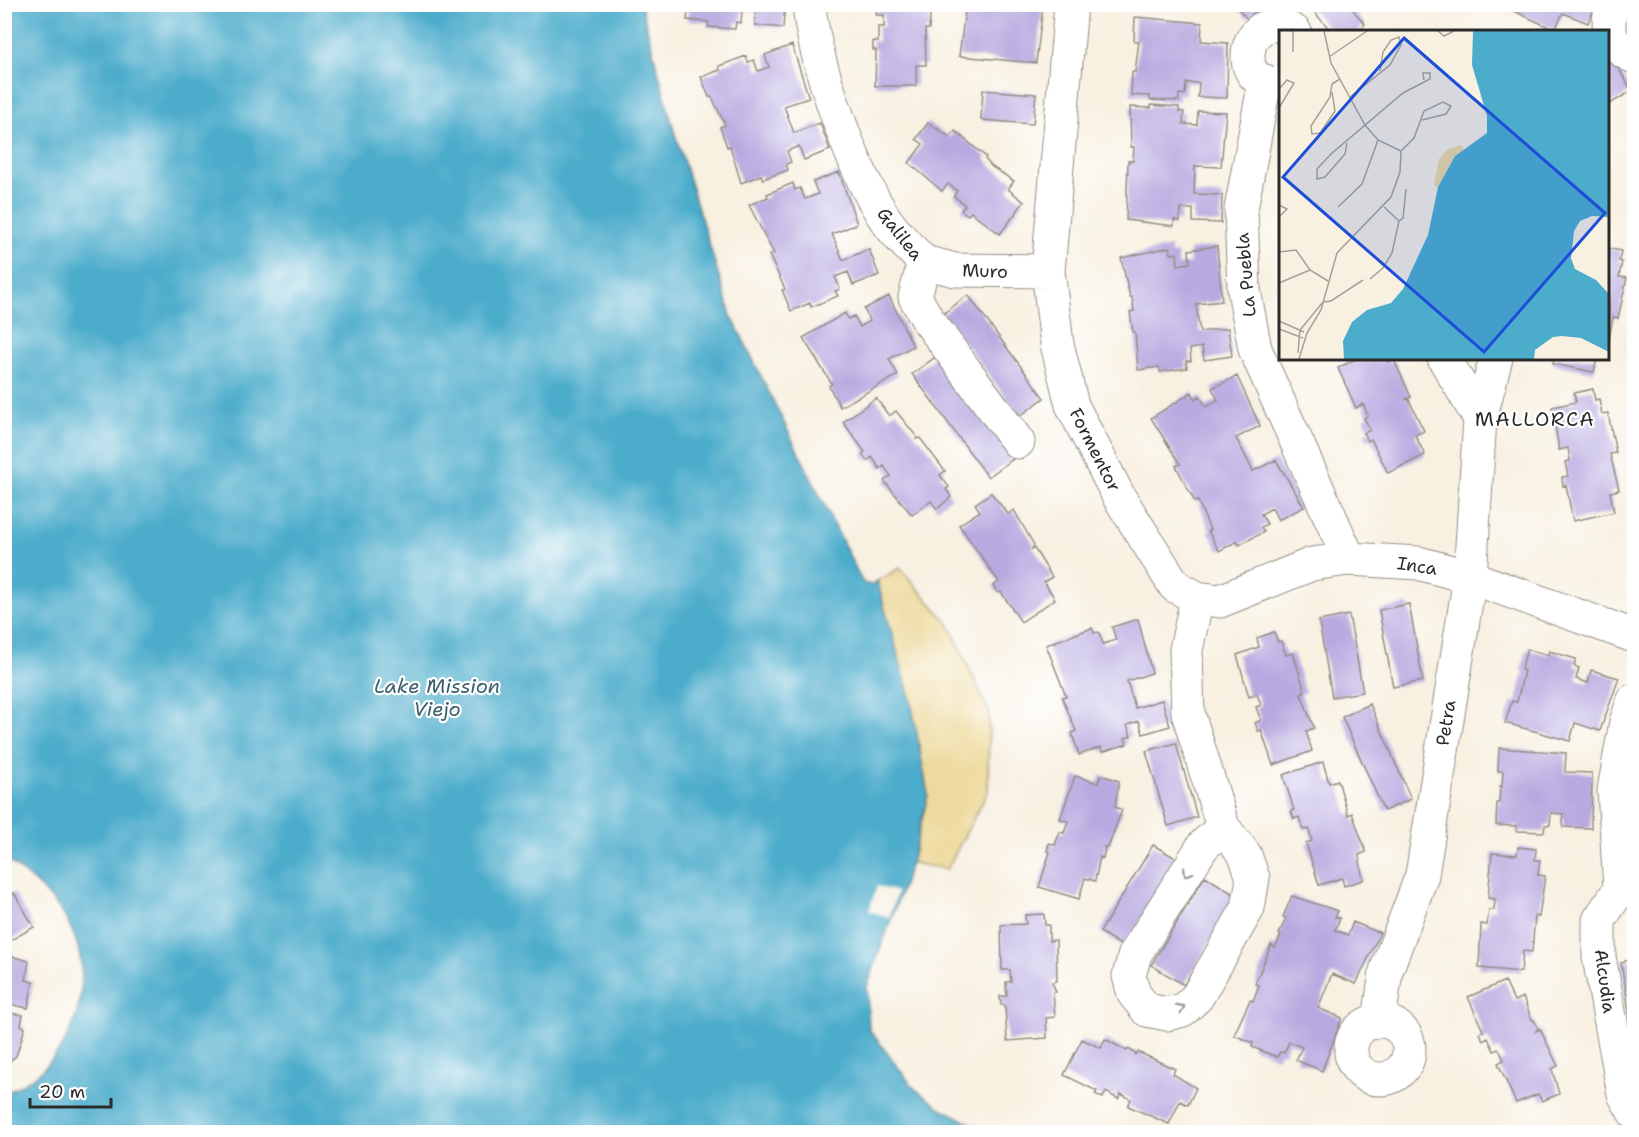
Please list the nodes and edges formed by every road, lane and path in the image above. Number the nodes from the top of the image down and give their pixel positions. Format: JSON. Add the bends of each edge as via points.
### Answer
{"nodes":[{"id":1,"x":809,"y":4,"type":"edge"},
{"id":2,"x":1071,"y":4,"type":"edge"},
{"id":3,"x":1613,"y":4,"type":"edge"},
{"id":4,"x":1290,"y":30,"type":"edge"},
{"id":5,"x":1609,"y":30,"type":"edge"},
{"id":6,"x":1609,"y":31,"type":"edge"},
{"id":7,"x":1635,"y":57,"type":"edge"},
{"id":8,"x":1273,"y":82,"type":"edge"},
{"id":9,"x":924,"y":262,"type":"junction"},
{"id":10,"x":1048,"y":271,"type":"junction"},
{"id":11,"x":1445,"y":360,"type":"edge"},
{"id":12,"x":1495,"y":360,"type":"edge"},
{"id":13,"x":1480,"y":419,"type":"junction"},
{"id":14,"x":1018,"y":442,"type":"dead end"},
{"id":15,"x":1349,"y":559,"type":"junction"},
{"id":16,"x":1470,"y":577,"type":"junction"},
{"id":17,"x":1197,"y":598,"type":"junction"},
{"id":18,"x":1635,"y":636,"type":"edge"},
{"id":19,"x":1635,"y":700,"type":"edge"},
{"id":20,"x":1222,"y":827,"type":"junction"},
{"id":21,"x":1627,"y":897,"type":"edge"},
{"id":22,"x":1379,"y":1021,"type":"dead end"},
{"id":23,"x":1635,"y":1112,"type":"edge"}],
"edges":[{"from":1,"to":9,"type":"street","name":"Galilea","via":[[811,25],[829,86],[878,209]]},
{"from":2,"to":10,"type":"street","name":"Formentor"},
{"from":3,"to":5,"type":"street"},
{"from":4,"to":8,"type":"street","via":[[1276,24],[1265,27],[1249,43],[1249,65],[1255,75]]},
{"from":6,"to":7,"type":"street","via":[[1615,44]]},
{"from":8,"to":15,"type":"street","name":"La Puebla","via":[[1242,209],[1244,290],[1255,349]]},
{"from":9,"to":10,"type":"street","name":"Muro","via":[[991,273]]},
{"from":9,"to":14,"type":"street","name":"Galilea","via":[[915,297]]},
{"from":10,"to":17,"type":"street","name":"Formentor","via":[[1058,344],[1072,405],[1151,550],[1175,586]]},
{"from":11,"to":13,"type":"street"},
{"from":12,"to":13,"type":"street","name":"Petra"},
{"from":13,"to":16,"type":"street","name":"Petra"},
{"from":15,"to":16,"type":"street","name":"Inca","via":[[1418,563]]},
{"from":15,"to":17,"type":"street","name":"Inca","via":[[1312,564],[1220,601]]},
{"from":16,"to":18,"type":"street","name":"Inca"},
{"from":16,"to":22,"type":"street","name":"Petra","via":[[1422,875],[1386,971]]},
{"from":17,"to":20,"type":"street","via":[[1186,650],[1188,713]]},
{"from":19,"to":21,"type":"street","name":"Alcudia","via":[[1626,722],[1614,790]]},
{"from":20,"to":20,"type":"street","one_way":true,"via":[[1203,846],[1135,954],[1129,976],[1134,994],[1147,1010],[1167,1014],[1183,1010],[1197,997],[1248,908],[1253,878],[1245,855]]},
{"from":21,"to":23,"type":"street","name":"Alcudia","via":[[1599,920],[1599,957],[1624,1094]]}]}
